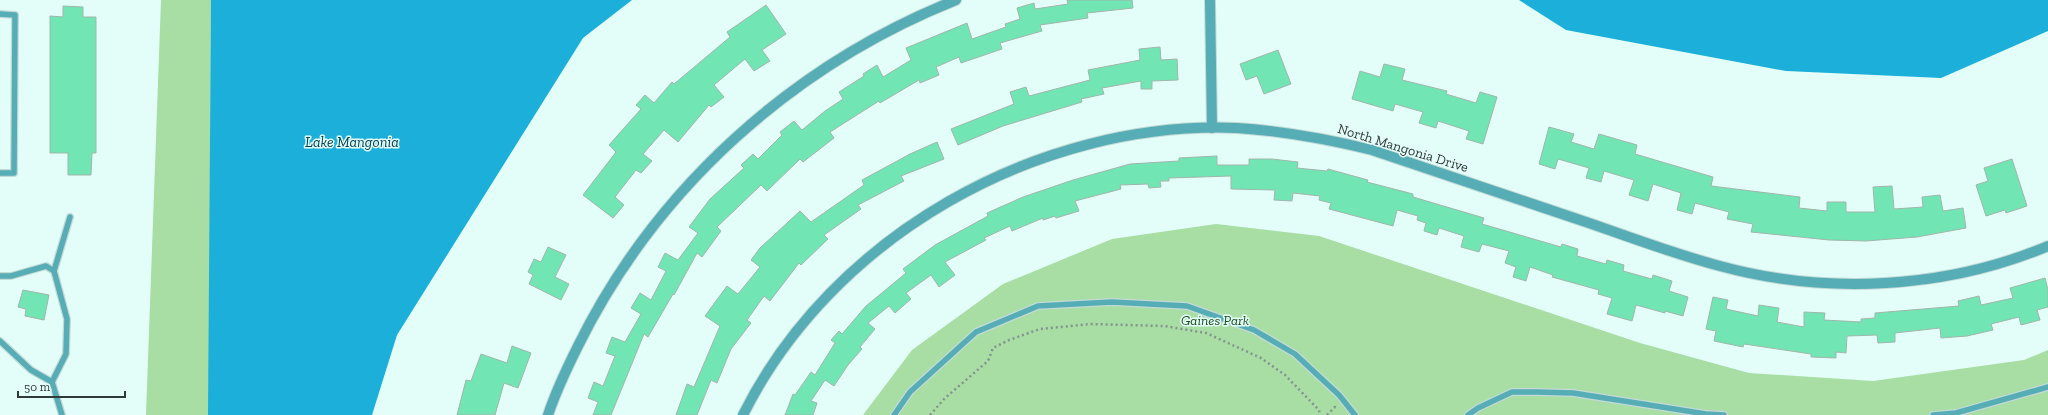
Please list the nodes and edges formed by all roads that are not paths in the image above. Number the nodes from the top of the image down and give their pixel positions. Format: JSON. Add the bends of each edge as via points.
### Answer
{"nodes":[{"id":1,"x":956,"y":0,"type":"edge"},
{"id":2,"x":1210,"y":0,"type":"edge"},
{"id":3,"x":0,"y":14,"type":"edge"},
{"id":4,"x":1212,"y":128,"type":"junction"},
{"id":5,"x":0,"y":173,"type":"edge"},
{"id":6,"x":70,"y":217,"type":"dead end"},
{"id":7,"x":2048,"y":246,"type":"edge"},
{"id":8,"x":54,"y":270,"type":"junction"},
{"id":9,"x":0,"y":276,"type":"edge"},
{"id":10,"x":0,"y":340,"type":"edge"},
{"id":11,"x":52,"y":382,"type":"junction"},
{"id":12,"x":2048,"y":387,"type":"edge"},
{"id":13,"x":62,"y":415,"type":"edge"},
{"id":14,"x":548,"y":415,"type":"edge"},
{"id":15,"x":743,"y":415,"type":"edge"},
{"id":16,"x":894,"y":415,"type":"edge"},
{"id":17,"x":1355,"y":415,"type":"edge"},
{"id":18,"x":1468,"y":415,"type":"edge"},
{"id":19,"x":1724,"y":415,"type":"edge"},
{"id":20,"x":1933,"y":415,"type":"edge"}],
"edges":[{"from":1,"to":14,"type":"street","via":[[889,30],[806,81],[767,110],[704,168],[671,204],[613,283],[564,374]]},
{"from":2,"to":4,"type":"street"},
{"from":3,"to":5,"type":"lane","via":[[15,15],[14,173]]},
{"from":4,"to":7,"type":"street","name":"North Mangonia Drive","via":[[1289,133],[1372,150],[1690,257],[1762,275],[1803,281],[1900,281],[1969,271]]},
{"from":4,"to":15,"type":"street","name":"North Mangonia Drive","via":[[1145,134],[1089,144],[1009,171],[943,204],[874,253],[838,287],[793,337]]},
{"from":6,"to":8,"type":"lane"},
{"from":8,"to":9,"type":"lane","via":[[46,266],[11,276]]},
{"from":8,"to":11,"type":"lane","via":[[67,319],[66,354]]},
{"from":10,"to":11,"type":"lane","via":[[30,370]]},
{"from":11,"to":13,"type":"lane"},
{"from":12,"to":20,"type":"lane","via":[[1956,413]]},
{"from":16,"to":17,"type":"lane","via":[[910,392],[976,332],[1038,306],[1112,302],[1188,306],[1254,330],[1295,354],[1339,395]]},
{"from":18,"to":19,"type":"lane","via":[[1512,392],[1573,393]]}]}
